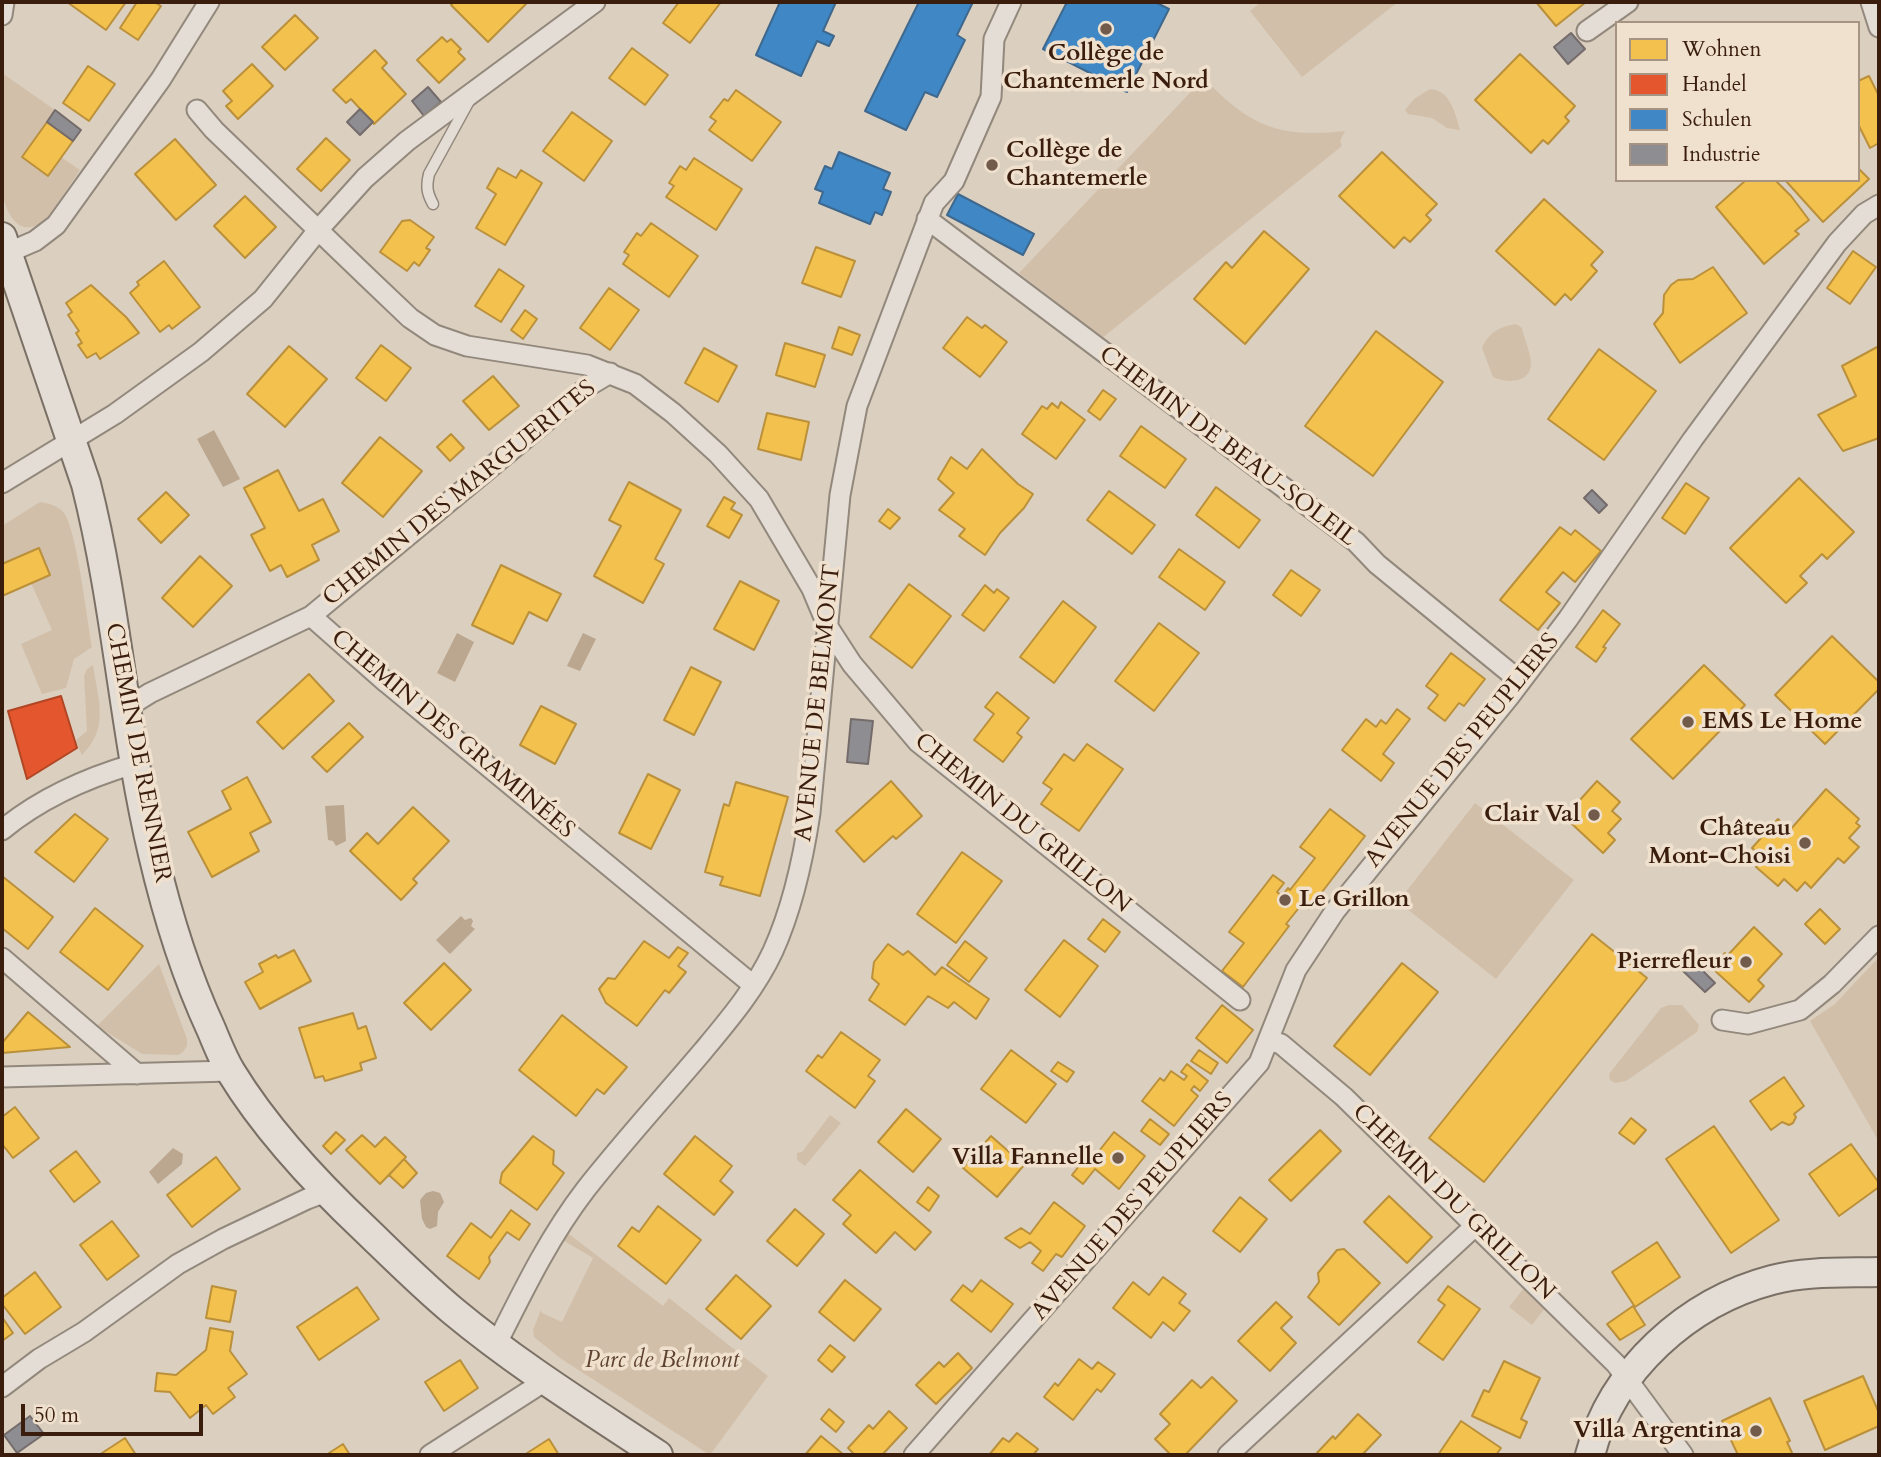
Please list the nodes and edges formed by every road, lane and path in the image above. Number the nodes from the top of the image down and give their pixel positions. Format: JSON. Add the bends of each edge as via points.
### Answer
{"nodes":[{"id":1,"x":4,"y":2,"type":"edge"},
{"id":2,"x":209,"y":2,"type":"edge"},
{"id":3,"x":595,"y":2,"type":"edge"},
{"id":4,"x":1011,"y":2,"type":"edge"},
{"id":5,"x":1628,"y":2,"type":"edge"},
{"id":6,"x":1871,"y":2,"type":"edge"},
{"id":7,"x":2,"y":15,"type":"edge"},
{"id":8,"x":1879,"y":27,"type":"edge"},
{"id":9,"x":1587,"y":31,"type":"dead end"},
{"id":10,"x":475,"y":92,"type":"junction"},
{"id":11,"x":197,"y":110,"type":"dead end"},
{"id":12,"x":433,"y":204,"type":"dead end"},
{"id":13,"x":1879,"y":205,"type":"edge"},
{"id":14,"x":927,"y":219,"type":"junction"},
{"id":15,"x":319,"y":229,"type":"junction"},
{"id":16,"x":4,"y":245,"type":"edge"},
{"id":17,"x":610,"y":373,"type":"junction"},
{"id":18,"x":71,"y":439,"type":"junction"},
{"id":19,"x":2,"y":484,"type":"edge"},
{"id":20,"x":311,"y":616,"type":"junction"},
{"id":21,"x":828,"y":627,"type":"junction"},
{"id":22,"x":1520,"y":681,"type":"junction"},
{"id":23,"x":126,"y":708,"type":"junction"},
{"id":24,"x":134,"y":764,"type":"junction"},
{"id":25,"x":2,"y":830,"type":"edge"},
{"id":26,"x":1879,"y":936,"type":"edge"},
{"id":27,"x":2,"y":958,"type":"edge"},
{"id":28,"x":753,"y":985,"type":"junction"},
{"id":29,"x":1240,"y":1000,"type":"dead end"},
{"id":30,"x":1722,"y":1020,"type":"dead end"},
{"id":31,"x":1269,"y":1040,"type":"junction"},
{"id":32,"x":230,"y":1071,"type":"junction"},
{"id":33,"x":137,"y":1074,"type":"junction"},
{"id":34,"x":2,"y":1077,"type":"edge"},
{"id":35,"x":326,"y":1192,"type":"junction"},
{"id":36,"x":1475,"y":1226,"type":"junction"},
{"id":37,"x":1879,"y":1272,"type":"edge"},
{"id":38,"x":496,"y":1345,"type":"junction"},
{"id":39,"x":1627,"y":1378,"type":"junction"},
{"id":40,"x":545,"y":1381,"type":"junction"},
{"id":41,"x":2,"y":1387,"type":"edge"},
{"id":42,"x":430,"y":1455,"type":"edge"},
{"id":43,"x":658,"y":1455,"type":"edge"},
{"id":44,"x":914,"y":1455,"type":"edge"},
{"id":45,"x":1228,"y":1455,"type":"edge"},
{"id":46,"x":1590,"y":1455,"type":"edge"},
{"id":47,"x":1683,"y":1455,"type":"edge"}],
"edges":[{"from":1,"to":7,"type":"street"},
{"from":2,"to":16,"type":"street","via":[[56,225],[35,241]]},
{"from":3,"to":10,"type":"street"},
{"from":4,"to":14,"type":"street","name":"AVENUE DE BELMONT","via":[[994,40],[991,97],[954,181],[934,203]]},
{"from":5,"to":9,"type":"street"},
{"from":6,"to":8,"type":"street"},
{"from":10,"to":12,"type":"lane","via":[[429,174],[426,184]]},
{"from":10,"to":15,"type":"street","via":[[398,148]]},
{"from":11,"to":15,"type":"street","name":"CHEMIN DU GRILLON"},
{"from":13,"to":22,"type":"street","name":"AVENUE DES PEUPLIERS","via":[[1837,243],[1795,298]]},
{"from":14,"to":21,"type":"street","name":"AVENUE DE BELMONT","via":[[857,406],[840,495]]},
{"from":14,"to":22,"type":"street","name":"CHEMIN DE BEAU-SOLEIL","via":[[1356,542]]},
{"from":15,"to":17,"type":"street","name":"CHEMIN DU GRILLON","via":[[410,318],[435,335],[467,346],[587,365]]},
{"from":15,"to":18,"type":"street","via":[[263,299],[201,352],[115,414]]},
{"from":16,"to":18,"type":"street","name":"CHEMIN DE RENNIER"},
{"from":17,"to":20,"type":"street","name":"CHEMIN DES MARGUERITES"},
{"from":17,"to":21,"type":"street","name":"CHEMIN DU GRILLON","via":[[635,384],[673,413],[759,499],[812,589]]},
{"from":18,"to":19,"type":"street"},
{"from":18,"to":23,"type":"street","name":"CHEMIN DE RENNIER","via":[[96,524]]},
{"from":20,"to":23,"type":"street","name":"CHEMIN DES GRAMINÉES"},
{"from":20,"to":28,"type":"street","name":"CHEMIN DES GRAMINÉES"},
{"from":21,"to":28,"type":"street","name":"AVENUE DE BELMONT","via":[[804,855],[773,951]]},
{"from":21,"to":29,"type":"street","name":"CHEMIN DU GRILLON","via":[[852,664],[918,742]]},
{"from":22,"to":31,"type":"street","name":"AVENUE DES PEUPLIERS","via":[[1335,911],[1296,970]]},
{"from":23,"to":24,"type":"street","name":"CHEMIN DE RENNIER"},
{"from":24,"to":25,"type":"street","via":[[69,787]]},
{"from":24,"to":32,"type":"street","name":"CHEMIN DE RENNIER","via":[[172,927],[197,999]]},
{"from":26,"to":30,"type":"street","via":[[1800,1010],[1748,1024]]},
{"from":27,"to":33,"type":"street"},
{"from":28,"to":38,"type":"street","name":"AVENUE DE BELMONT","via":[[572,1209],[540,1258]]},
{"from":31,"to":36,"type":"street","name":"CHEMIN DU GRILLON","via":[[1281,1044],[1345,1097]]},
{"from":31,"to":44,"type":"street","name":"AVENUE DES PEUPLIERS","via":[[1259,1063],[1232,1095]]},
{"from":32,"to":33,"type":"street"},
{"from":32,"to":35,"type":"street","name":"CHEMIN DE RENNIER","via":[[278,1138]]},
{"from":33,"to":34,"type":"street"},
{"from":35,"to":38,"type":"street","name":"CHEMIN DE RENNIER","via":[[427,1289]]},
{"from":35,"to":41,"type":"street","via":[[223,1238],[178,1264]]},
{"from":36,"to":39,"type":"street","name":"CHEMIN DU GRILLON"},
{"from":36,"to":45,"type":"street"},
{"from":37,"to":39,"type":"street","via":[[1774,1279],[1723,1297],[1672,1330]]},
{"from":38,"to":40,"type":"street","name":"CHEMIN DE RENNIER"},
{"from":39,"to":46,"type":"street","via":[[1608,1408]]},
{"from":39,"to":47,"type":"street","name":"CHEMIN DU GRILLON"},
{"from":40,"to":42,"type":"street"},
{"from":40,"to":43,"type":"street","name":"CHEMIN DE RENNIER"}]}
